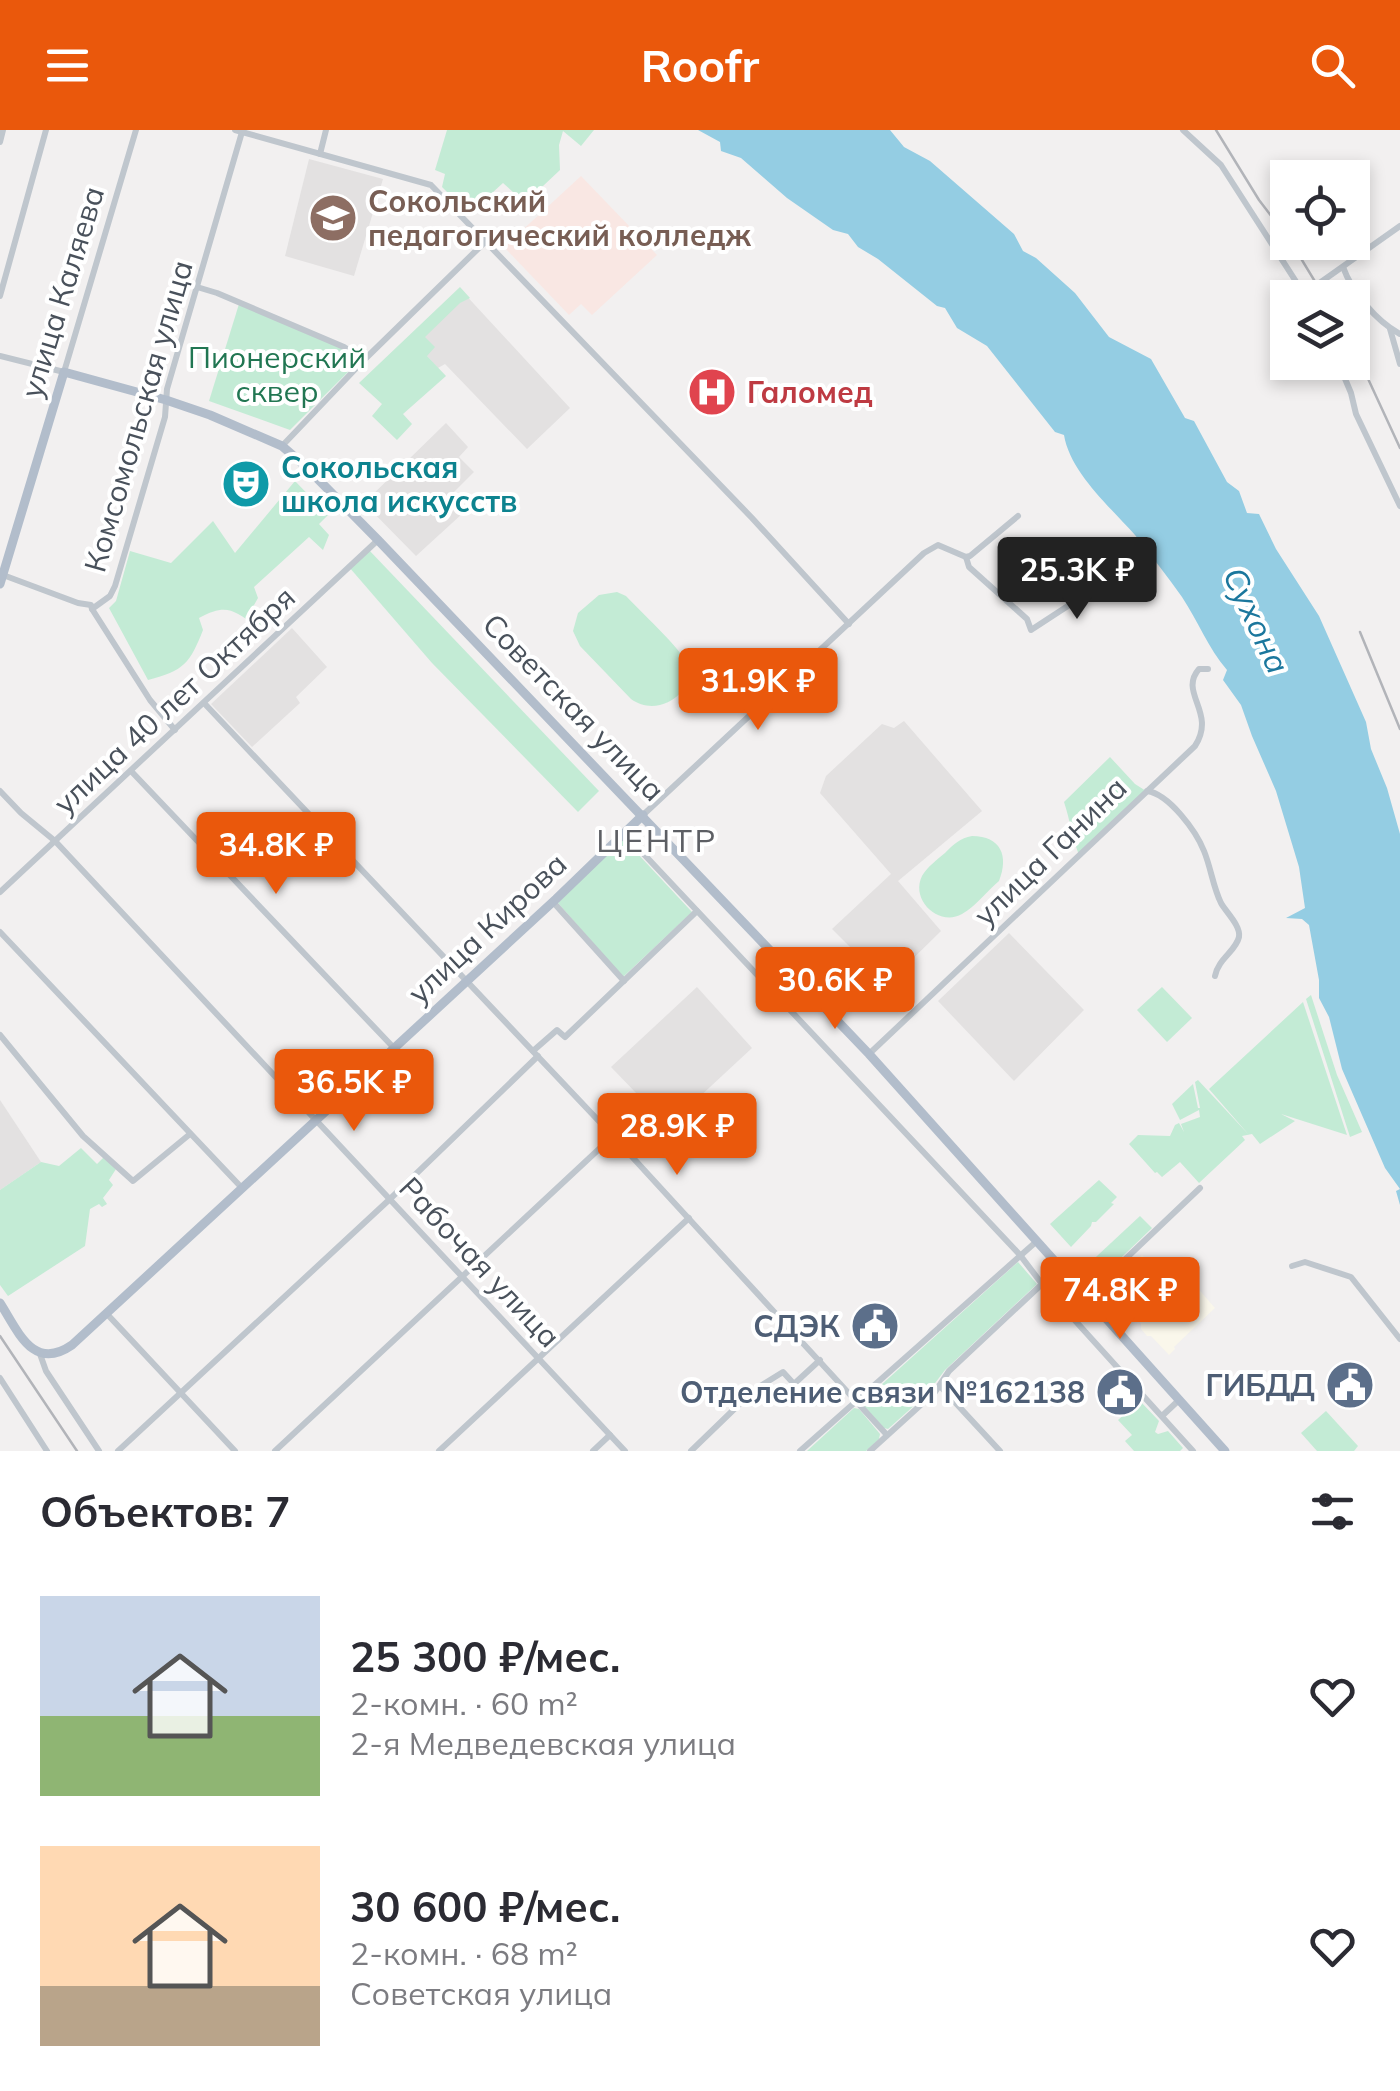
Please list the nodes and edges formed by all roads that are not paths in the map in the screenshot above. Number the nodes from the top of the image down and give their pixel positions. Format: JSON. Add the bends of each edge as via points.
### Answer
{"nodes":[{"id":1,"x":3,"y":130,"type":"edge"},
{"id":2,"x":46,"y":130,"type":"edge"},
{"id":3,"x":136,"y":130,"type":"edge"},
{"id":4,"x":326,"y":130,"type":"edge"},
{"id":5,"x":1183,"y":130,"type":"edge"},
{"id":6,"x":239,"y":131,"type":"edge"},
{"id":7,"x":0,"y":142,"type":"edge"},
{"id":8,"x":320,"y":154,"type":"junction"},
{"id":9,"x":1400,"y":226,"type":"edge"},
{"id":10,"x":486,"y":241,"type":"junction"},
{"id":11,"x":1344,"y":267,"type":"junction"},
{"id":12,"x":1295,"y":280,"type":"edge"},
{"id":13,"x":1327,"y":280,"type":"edge"},
{"id":14,"x":197,"y":288,"type":"junction"},
{"id":15,"x":0,"y":296,"type":"edge"},
{"id":16,"x":1390,"y":328,"type":"junction"},
{"id":17,"x":1400,"y":334,"type":"edge"},
{"id":18,"x":0,"y":356,"type":"edge"},
{"id":19,"x":364,"y":360,"type":"junction"},
{"id":20,"x":1400,"y":364,"type":"edge"},
{"id":21,"x":64,"y":372,"type":"junction"},
{"id":22,"x":1346,"y":380,"type":"edge"},
{"id":23,"x":166,"y":400,"type":"junction"},
{"id":24,"x":282,"y":446,"type":"junction"},
{"id":25,"x":1400,"y":506,"type":"edge"},
{"id":26,"x":1018,"y":516,"type":"dead end"},
{"id":27,"x":378,"y":540,"type":"junction"},
{"id":28,"x":966,"y":557,"type":"junction"},
{"id":29,"x":2,"y":580,"type":"edge"},
{"id":30,"x":1104,"y":584,"type":"dead end"},
{"id":31,"x":92,"y":610,"type":"junction"},
{"id":32,"x":849,"y":624,"type":"junction"},
{"id":33,"x":1208,"y":669,"type":"dead end"},
{"id":34,"x":204,"y":703,"type":"junction"},
{"id":35,"x":175,"y":730,"type":"junction"},
{"id":36,"x":131,"y":770,"type":"junction"},
{"id":37,"x":1146,"y":790,"type":"junction"},
{"id":38,"x":0,"y":791,"type":"edge"},
{"id":39,"x":643,"y":815,"type":"junction"},
{"id":40,"x":624,"y":833,"type":"junction"},
{"id":41,"x":55,"y":842,"type":"junction"},
{"id":42,"x":0,"y":892,"type":"edge"},
{"id":43,"x":553,"y":902,"type":"junction"},
{"id":44,"x":696,"y":911,"type":"junction"},
{"id":45,"x":0,"y":932,"type":"edge"},
{"id":46,"x":1214,"y":976,"type":"dead end"},
{"id":47,"x":468,"y":980,"type":"junction"},
{"id":48,"x":624,"y":980,"type":"junction"},
{"id":49,"x":0,"y":1035,"type":"edge"},
{"id":50,"x":393,"y":1048,"type":"junction"},
{"id":51,"x":536,"y":1054,"type":"junction"},
{"id":52,"x":869,"y":1054,"type":"junction"},
{"id":53,"x":316,"y":1120,"type":"junction"},
{"id":54,"x":190,"y":1134,"type":"junction"},
{"id":55,"x":613,"y":1136,"type":"junction"},
{"id":56,"x":242,"y":1188,"type":"junction"},
{"id":57,"x":1200,"y":1188,"type":"dead end"},
{"id":58,"x":390,"y":1199,"type":"junction"},
{"id":59,"x":689,"y":1218,"type":"junction"},
{"id":60,"x":1038,"y":1240,"type":"junction"},
{"id":61,"x":1020,"y":1255,"type":"junction"},
{"id":62,"x":1292,"y":1266,"type":"dead end"},
{"id":63,"x":463,"y":1278,"type":"junction"},
{"id":64,"x":1042,"y":1284,"type":"junction"},
{"id":65,"x":1098,"y":1285,"type":"dead end"},
{"id":66,"x":0,"y":1303,"type":"edge"},
{"id":67,"x":107,"y":1314,"type":"junction"},
{"id":68,"x":1400,"y":1339,"type":"edge"},
{"id":69,"x":40,"y":1354,"type":"junction"},
{"id":70,"x":538,"y":1358,"type":"junction"},
{"id":71,"x":820,"y":1360,"type":"junction"},
{"id":72,"x":0,"y":1378,"type":"edge"},
{"id":73,"x":940,"y":1386,"type":"junction"},
{"id":74,"x":180,"y":1392,"type":"junction"},
{"id":75,"x":1179,"y":1400,"type":"junction"},
{"id":76,"x":856,"y":1401,"type":"junction"},
{"id":77,"x":1162,"y":1416,"type":"junction"},
{"id":78,"x":610,"y":1435,"type":"junction"},
{"id":79,"x":887,"y":1435,"type":"junction"},
{"id":80,"x":1190,"y":1450,"type":"edge"},
{"id":81,"x":48,"y":1451,"type":"edge"},
{"id":82,"x":99,"y":1451,"type":"edge"},
{"id":83,"x":118,"y":1451,"type":"edge"},
{"id":84,"x":235,"y":1451,"type":"edge"},
{"id":85,"x":275,"y":1451,"type":"edge"},
{"id":86,"x":439,"y":1451,"type":"edge"},
{"id":87,"x":593,"y":1451,"type":"edge"},
{"id":88,"x":625,"y":1451,"type":"edge"},
{"id":89,"x":691,"y":1451,"type":"edge"},
{"id":90,"x":800,"y":1451,"type":"edge"},
{"id":91,"x":870,"y":1451,"type":"edge"},
{"id":92,"x":1000,"y":1451,"type":"edge"},
{"id":93,"x":1225,"y":1451,"type":"edge"}],
"edges":[{"from":1,"to":7,"type":"street"},
{"from":2,"to":15,"type":"street"},
{"from":3,"to":21,"type":"street","name":"улица Каляева"},
{"from":4,"to":8,"type":"street"},
{"from":5,"to":12,"type":"street","via":[[1222,165]]},
{"from":6,"to":8,"type":"street"},
{"from":6,"to":14,"type":"street","name":"Комсомольская улица"},
{"from":8,"to":10,"type":"street","via":[[431,185]]},
{"from":9,"to":11,"type":"street"},
{"from":10,"to":19,"type":"street"},
{"from":10,"to":32,"type":"street"},
{"from":11,"to":13,"type":"street"},
{"from":11,"to":16,"type":"street","via":[[1349,284]]},
{"from":14,"to":19,"type":"street"},
{"from":14,"to":23,"type":"street","name":"Комсомольская улица"},
{"from":16,"to":17,"type":"street"},
{"from":16,"to":20,"type":"street"},
{"from":18,"to":21,"type":"street","name":"Советская улица"},
{"from":19,"to":24,"type":"street"},
{"from":21,"to":23,"type":"main road","name":"Советская улица"},
{"from":21,"to":29,"type":"main road","name":"улица Каляева"},
{"from":22,"to":25,"type":"street"},
{"from":23,"to":24,"type":"main road","name":"Советская улица"},
{"from":23,"to":31,"type":"street","name":"Комсомольская улица","via":[[115,586]]},
{"from":24,"to":27,"type":"main road","name":"Советская улица"},
{"from":26,"to":28,"type":"street"},
{"from":27,"to":34,"type":"street","name":"улица 40 лет Октября"},
{"from":27,"to":39,"type":"main road","name":"Советская улица"},
{"from":28,"to":30,"type":"street","via":[[1031,630]]},
{"from":28,"to":32,"type":"street","name":"улица Кирова","via":[[944,546],[932,548]]},
{"from":29,"to":31,"type":"street","name":"Комсомольская улица"},
{"from":31,"to":35,"type":"street"},
{"from":32,"to":39,"type":"street","name":"улица Кирова"},
{"from":33,"to":37,"type":"street","name":"улица Ганина","via":[[1193,676],[1203,714],[1200,740]]},
{"from":34,"to":35,"type":"street","name":"улица 40 лет Октября"},
{"from":34,"to":47,"type":"street"},
{"from":35,"to":36,"type":"street","name":"улица 40 лет Октября"},
{"from":36,"to":41,"type":"street","name":"улица 40 лет Октября"},
{"from":36,"to":50,"type":"street"},
{"from":37,"to":46,"type":"street","via":[[1163,796],[1204,849],[1217,894],[1238,931]]},
{"from":37,"to":52,"type":"street","name":"улица Ганина"},
{"from":38,"to":41,"type":"street","name":"Рабочая улица"},
{"from":39,"to":40,"type":"main road","name":"улица Кирова"},
{"from":39,"to":52,"type":"main road","name":"Советская улица"},
{"from":40,"to":43,"type":"main road","name":"улица Кирова"},
{"from":40,"to":44,"type":"street"},
{"from":41,"to":42,"type":"street","name":"улица 40 лет Октября"},
{"from":41,"to":53,"type":"street","name":"Рабочая улица"},
{"from":43,"to":47,"type":"main road","name":"улица Кирова"},
{"from":43,"to":48,"type":"street"},
{"from":44,"to":48,"type":"street"},
{"from":44,"to":61,"type":"street"},
{"from":45,"to":54,"type":"street"},
{"from":47,"to":50,"type":"main road","name":"улица Кирова"},
{"from":47,"to":51,"type":"street"},
{"from":48,"to":51,"type":"street","via":[[565,1038],[557,1030]]},
{"from":49,"to":54,"type":"street","via":[[84,1136],[133,1180]]},
{"from":50,"to":53,"type":"main road","name":"улица Кирова"},
{"from":51,"to":55,"type":"street"},
{"from":51,"to":58,"type":"street"},
{"from":52,"to":60,"type":"main road","name":"Советская улица"},
{"from":53,"to":56,"type":"main road","name":"улица Кирова"},
{"from":53,"to":58,"type":"street","name":"Рабочая улица"},
{"from":54,"to":56,"type":"street"},
{"from":55,"to":59,"type":"street"},
{"from":55,"to":63,"type":"street"},
{"from":56,"to":67,"type":"main road","name":"улица Кирова"},
{"from":57,"to":65,"type":"street"},
{"from":58,"to":63,"type":"street","name":"Рабочая улица"},
{"from":58,"to":74,"type":"street"},
{"from":59,"to":70,"type":"street"},
{"from":59,"to":71,"type":"street"},
{"from":60,"to":61,"type":"street"},
{"from":60,"to":75,"type":"main road","name":"Советская улица"},
{"from":61,"to":64,"type":"street"},
{"from":61,"to":76,"type":"street"},
{"from":62,"to":68,"type":"street","via":[[1305,1262],[1351,1277]]},
{"from":63,"to":70,"type":"street","name":"Рабочая улица"},
{"from":63,"to":85,"type":"street"},
{"from":64,"to":73,"type":"street"},
{"from":64,"to":77,"type":"street"},
{"from":66,"to":69,"type":"main road"},
{"from":67,"to":69,"type":"main road","name":"улица Кирова","via":[[63,1351]]},
{"from":67,"to":74,"type":"street"},
{"from":69,"to":82,"type":"street"},
{"from":70,"to":78,"type":"street","name":"Рабочая улица"},
{"from":70,"to":86,"type":"street"},
{"from":71,"to":76,"type":"street"},
{"from":71,"to":89,"type":"street","via":[[794,1384],[783,1372],[754,1390]]},
{"from":72,"to":81,"type":"street"},
{"from":73,"to":79,"type":"street"},
{"from":73,"to":92,"type":"street"},
{"from":74,"to":83,"type":"street"},
{"from":74,"to":84,"type":"street"},
{"from":75,"to":77,"type":"street"},
{"from":75,"to":93,"type":"main road","name":"Советская улица"},
{"from":76,"to":79,"type":"street"},
{"from":76,"to":90,"type":"street"},
{"from":77,"to":80,"type":"street"},
{"from":78,"to":87,"type":"street"},
{"from":78,"to":88,"type":"street","name":"Рабочая улица"},
{"from":79,"to":91,"type":"street"}]}
